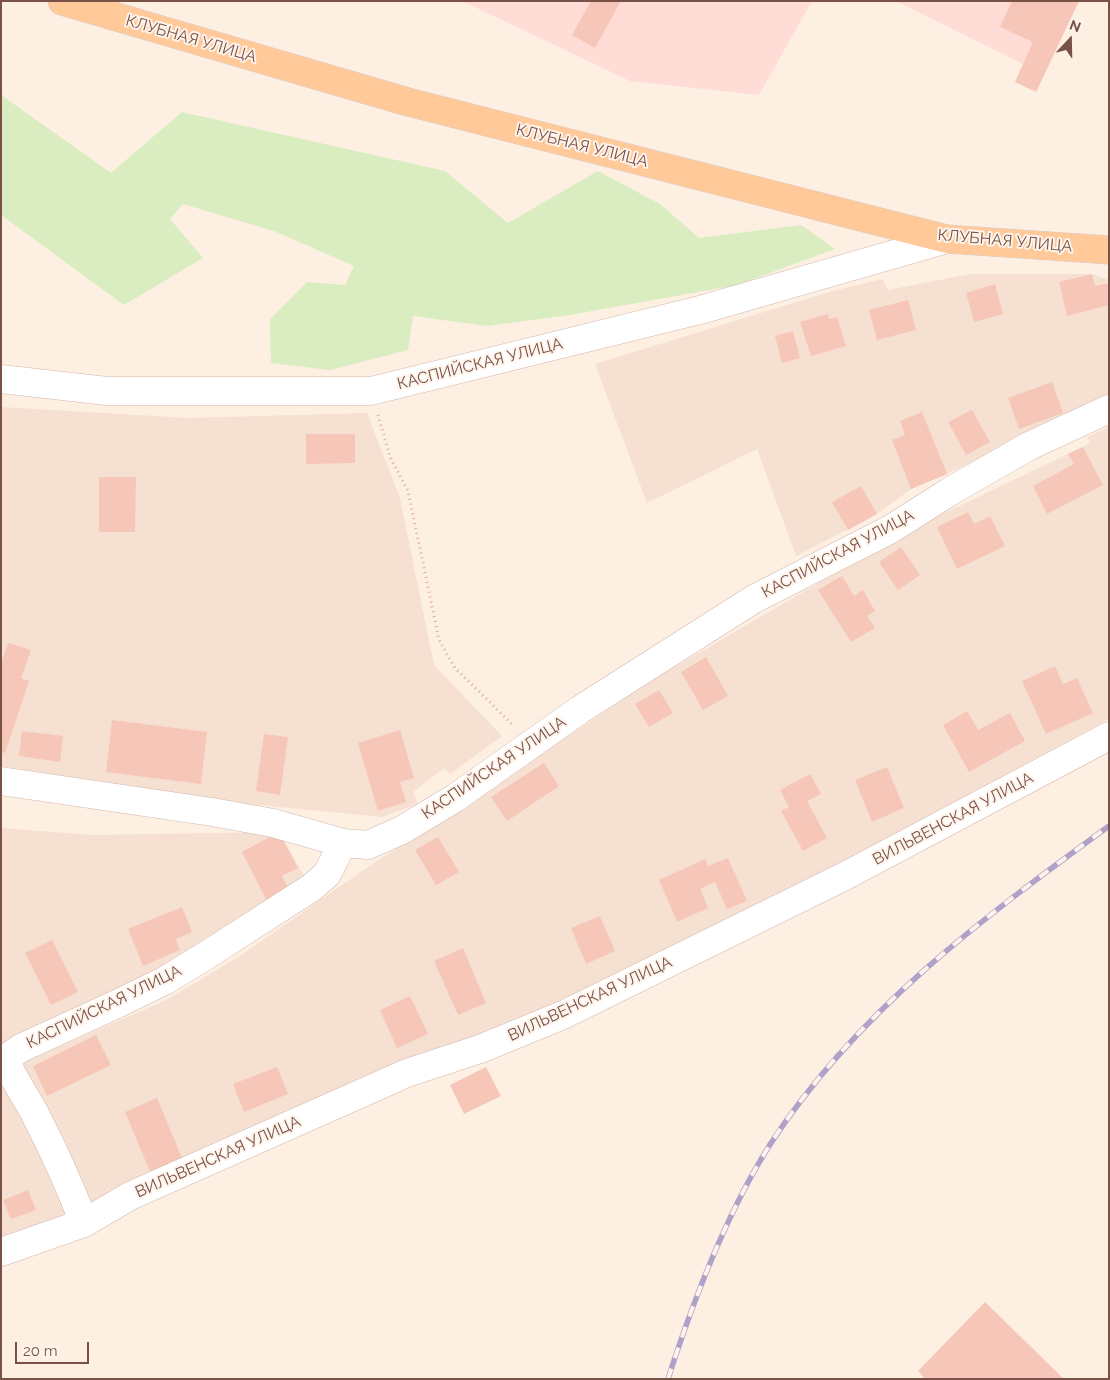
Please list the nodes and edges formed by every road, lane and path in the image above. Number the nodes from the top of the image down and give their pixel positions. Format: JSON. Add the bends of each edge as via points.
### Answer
{"nodes":[{"id":1,"x":62,"y":1,"type":"edge"},
{"id":2,"x":947,"y":239,"type":"junction"},
{"id":3,"x":1109,"y":250,"type":"edge"},
{"id":4,"x":1,"y":379,"type":"edge"},
{"id":5,"x":371,"y":391,"type":"junction"},
{"id":6,"x":1109,"y":409,"type":"edge"},
{"id":7,"x":1109,"y":736,"type":"edge"},
{"id":8,"x":532,"y":744,"type":"junction"},
{"id":9,"x":1,"y":781,"type":"edge"},
{"id":10,"x":343,"y":844,"type":"junction"},
{"id":11,"x":84,"y":1223,"type":"junction"},
{"id":12,"x":1,"y":1252,"type":"edge"}],
"edges":[{"from":1,"to":2,"type":"main road","name":"КЛУБНАЯ УЛИЦА","via":[[408,102]]},
{"from":2,"to":3,"type":"main road","name":"КЛУБНАЯ УЛИЦА"},
{"from":2,"to":5,"type":"street","name":"КАСПИЙСКАЯ УЛИЦА","via":[[700,310]]},
{"from":4,"to":5,"type":"street","name":"КАСПИЙСКАЯ УЛИЦА","via":[[108,391]]},
{"from":5,"to":8,"type":"path","via":[[390,458],[408,491],[439,640],[455,668]]},
{"from":6,"to":8,"type":"street","name":"КАСПИЙСКАЯ УЛИЦА","via":[[1029,446],[891,529],[754,599],[581,709]]},
{"from":7,"to":11,"type":"street","name":"ВИЛЬВЕНСКАЯ УЛИЦА","via":[[845,876],[563,1015],[407,1073],[130,1196]]},
{"from":8,"to":10,"type":"street","name":"КАСПИЙСКАЯ УЛИЦА","via":[[455,798],[402,830],[368,844]]},
{"from":9,"to":10,"type":"street","name":"КАСПИЙСКАЯ УЛИЦА","via":[[264,821]]},
{"from":10,"to":11,"type":"street","name":"КАСПИЙСКАЯ УЛИЦА","via":[[327,874],[311,888],[230,941],[166,980],[21,1048],[5,1060],[34,1112]]},
{"from":11,"to":12,"type":"street","name":"ВИЛЬВЕНСКАЯ УЛИЦА"}]}
